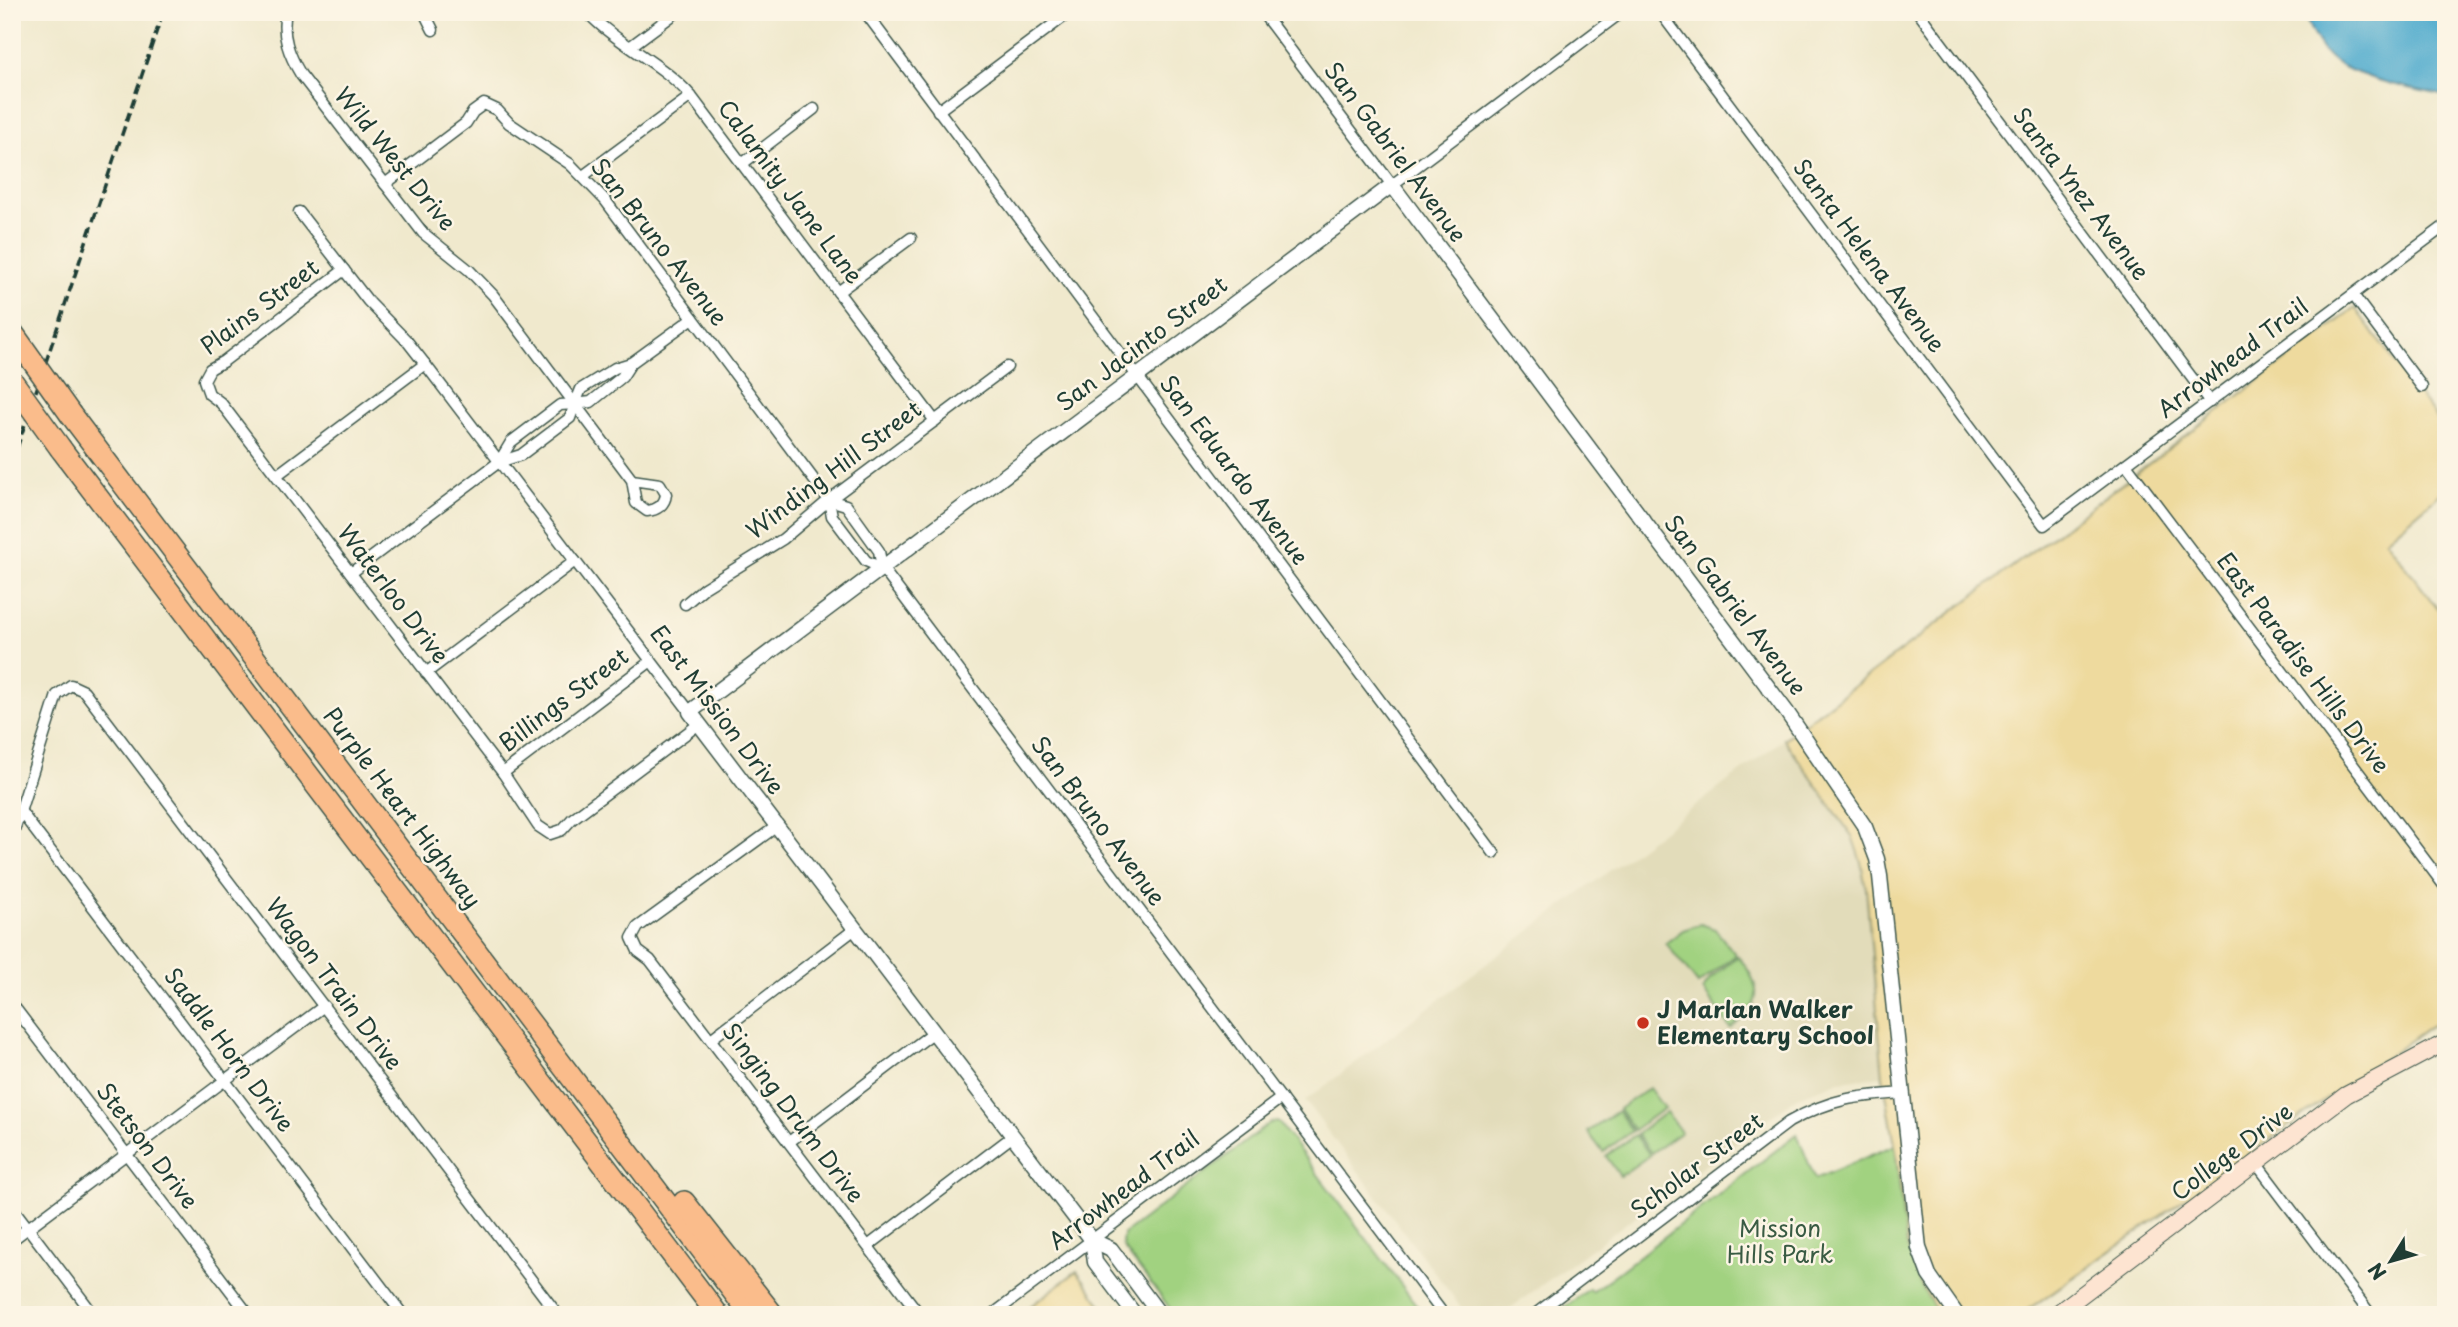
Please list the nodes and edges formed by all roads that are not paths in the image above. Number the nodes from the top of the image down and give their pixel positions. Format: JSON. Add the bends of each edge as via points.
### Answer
{"nodes":[{"id":1,"x":286,"y":12,"type":"edge"},
{"id":2,"x":424,"y":12,"type":"edge"},
{"id":3,"x":587,"y":12,"type":"edge"},
{"id":4,"x":677,"y":12,"type":"edge"},
{"id":5,"x":864,"y":12,"type":"edge"},
{"id":6,"x":1070,"y":12,"type":"edge"},
{"id":7,"x":1262,"y":12,"type":"edge"},
{"id":8,"x":1622,"y":12,"type":"edge"},
{"id":9,"x":1660,"y":12,"type":"edge"},
{"id":10,"x":1918,"y":12,"type":"edge"},
{"id":11,"x":433,"y":30,"type":"dead end"},
{"id":12,"x":631,"y":46,"type":"junction"},
{"id":13,"x":691,"y":96,"type":"junction"},
{"id":14,"x":814,"y":109,"type":"dead end"},
{"id":15,"x":938,"y":111,"type":"junction"},
{"id":16,"x":741,"y":164,"type":"junction"},
{"id":17,"x":583,"y":176,"type":"junction"},
{"id":18,"x":385,"y":184,"type":"junction"},
{"id":19,"x":1392,"y":185,"type":"junction"},
{"id":20,"x":299,"y":212,"type":"dead end"},
{"id":21,"x":2446,"y":225,"type":"edge"},
{"id":22,"x":911,"y":237,"type":"dead end"},
{"id":23,"x":344,"y":270,"type":"junction"},
{"id":24,"x":838,"y":292,"type":"junction"},
{"id":25,"x":2353,"y":295,"type":"junction"},
{"id":26,"x":693,"y":318,"type":"junction"},
{"id":27,"x":12,"y":332,"type":"edge"},
{"id":28,"x":425,"y":364,"type":"junction"},
{"id":29,"x":1007,"y":367,"type":"dead end"},
{"id":30,"x":1137,"y":376,"type":"junction"},
{"id":31,"x":204,"y":380,"type":"joint"},
{"id":32,"x":12,"y":381,"type":"edge"},
{"id":33,"x":2422,"y":387,"type":"dead end"},
{"id":34,"x":2210,"y":402,"type":"junction"},
{"id":35,"x":575,"y":404,"type":"junction"},
{"id":36,"x":935,"y":421,"type":"junction"},
{"id":37,"x":499,"y":462,"type":"junction"},
{"id":38,"x":2126,"y":464,"type":"junction"},
{"id":39,"x":277,"y":475,"type":"junction"},
{"id":40,"x":632,"y":480,"type":"dead end"},
{"id":41,"x":829,"y":500,"type":"junction"},
{"id":42,"x":2044,"y":525,"type":"joint"},
{"id":43,"x":575,"y":561,"type":"junction"},
{"id":44,"x":882,"y":568,"type":"junction"},
{"id":45,"x":351,"y":573,"type":"junction"},
{"id":46,"x":685,"y":604,"type":"dead end"},
{"id":47,"x":651,"y":661,"type":"junction"},
{"id":48,"x":426,"y":673,"type":"junction"},
{"id":49,"x":695,"y":718,"type":"junction"},
{"id":50,"x":503,"y":773,"type":"junction"},
{"id":51,"x":21,"y":812,"type":"junction"},
{"id":52,"x":776,"y":826,"type":"junction"},
{"id":53,"x":550,"y":834,"type":"joint"},
{"id":54,"x":12,"y":837,"type":"edge"},
{"id":55,"x":1494,"y":853,"type":"dead end"},
{"id":56,"x":2446,"y":888,"type":"edge"},
{"id":57,"x":855,"y":929,"type":"junction"},
{"id":58,"x":12,"y":1004,"type":"edge"},
{"id":59,"x":324,"y":1006,"type":"junction"},
{"id":60,"x":934,"y":1032,"type":"junction"},
{"id":61,"x":710,"y":1039,"type":"junction"},
{"id":62,"x":2446,"y":1042,"type":"edge"},
{"id":63,"x":558,"y":1058,"type":"junction"},
{"id":64,"x":225,"y":1080,"type":"junction"},
{"id":65,"x":1904,"y":1093,"type":"junction"},
{"id":66,"x":1280,"y":1098,"type":"junction"},
{"id":67,"x":1013,"y":1136,"type":"junction"},
{"id":68,"x":789,"y":1142,"type":"junction"},
{"id":69,"x":127,"y":1154,"type":"junction"},
{"id":70,"x":2256,"y":1163,"type":"junction"},
{"id":71,"x":12,"y":1207,"type":"edge"},
{"id":72,"x":649,"y":1223,"type":"junction"},
{"id":73,"x":28,"y":1228,"type":"junction"},
{"id":74,"x":12,"y":1240,"type":"edge"},
{"id":75,"x":1092,"y":1240,"type":"junction"},
{"id":76,"x":868,"y":1246,"type":"junction"},
{"id":77,"x":94,"y":1315,"type":"edge"},
{"id":78,"x":249,"y":1315,"type":"edge"},
{"id":79,"x":403,"y":1315,"type":"edge"},
{"id":80,"x":558,"y":1315,"type":"edge"},
{"id":81,"x":700,"y":1315,"type":"edge"},
{"id":82,"x":719,"y":1315,"type":"edge"},
{"id":83,"x":751,"y":1315,"type":"edge"},
{"id":84,"x":773,"y":1315,"type":"edge"},
{"id":85,"x":920,"y":1315,"type":"edge"},
{"id":86,"x":992,"y":1315,"type":"edge"},
{"id":87,"x":1135,"y":1315,"type":"edge"},
{"id":88,"x":1160,"y":1315,"type":"edge"},
{"id":89,"x":1444,"y":1315,"type":"edge"},
{"id":90,"x":1534,"y":1315,"type":"edge"},
{"id":91,"x":1956,"y":1315,"type":"edge"},
{"id":92,"x":2055,"y":1315,"type":"edge"},
{"id":93,"x":2371,"y":1315,"type":"edge"}],
"edges":[{"from":1,"to":18,"type":"street","name":"Wild West Drive","via":[[285,31],[293,61]]},
{"from":2,"to":11,"type":"street"},
{"from":3,"to":12,"type":"street","name":"Calamity Jane Lane"},
{"from":4,"to":12,"type":"street"},
{"from":5,"to":15,"type":"street","name":"San Eduardo Avenue"},
{"from":6,"to":15,"type":"street"},
{"from":7,"to":19,"type":"street","name":"San Gabriel Avenue"},
{"from":8,"to":19,"type":"street","name":"San Jacinto Street"},
{"from":9,"to":42,"type":"street","name":"Santa Helena Avenue"},
{"from":10,"to":34,"type":"street","name":"Santa Ynez Avenue"},
{"from":12,"to":13,"type":"street","name":"Calamity Jane Lane"},
{"from":13,"to":16,"type":"street","name":"Calamity Jane Lane"},
{"from":13,"to":17,"type":"street"},
{"from":14,"to":16,"type":"street"},
{"from":15,"to":30,"type":"street","name":"San Eduardo Avenue"},
{"from":16,"to":24,"type":"street","name":"Calamity Jane Lane"},
{"from":17,"to":18,"type":"street","name":"San Bruno Avenue","via":[[485,104]]},
{"from":17,"to":26,"type":"street","name":"San Bruno Avenue"},
{"from":18,"to":35,"type":"street","name":"Wild West Drive","via":[[423,233],[493,295]]},
{"from":19,"to":30,"type":"street","name":"San Jacinto Street"},
{"from":19,"to":65,"type":"street","name":"San Gabriel Avenue","via":[[1786,712],[1865,827],[1880,876]]},
{"from":20,"to":23,"type":"street","name":"East Mission Drive"},
{"from":21,"to":25,"type":"street","name":"Arrowhead Trail"},
{"from":22,"to":24,"type":"street"},
{"from":23,"to":28,"type":"street","name":"East Mission Drive"},
{"from":23,"to":31,"type":"street","name":"Plains Street","via":[[210,369]]},
{"from":24,"to":36,"type":"street","name":"Calamity Jane Lane"},
{"from":25,"to":33,"type":"street"},
{"from":25,"to":34,"type":"street","name":"Arrowhead Trail"},
{"from":26,"to":35,"type":"street","via":[[631,363],[622,377],[591,402]]},
{"from":26,"to":41,"type":"street","name":"San Bruno Avenue"},
{"from":27,"to":63,"type":"highway","name":"Purple Heart Highway","bridge":true},
{"from":28,"to":37,"type":"street","name":"East Mission Drive"},
{"from":28,"to":39,"type":"street"},
{"from":29,"to":36,"type":"street","name":"Winding Hill Street"},
{"from":30,"to":44,"type":"street","name":"San Jacinto Street"},
{"from":30,"to":55,"type":"street","name":"San Eduardo Avenue"},
{"from":31,"to":39,"type":"street","name":"Waterloo Drive","via":[[209,394],[221,402]]},
{"from":32,"to":72,"type":"highway","bridge":true},
{"from":34,"to":38,"type":"street","name":"Arrowhead Trail"},
{"from":35,"to":37,"type":"street","via":[[570,418],[521,455]]},
{"from":35,"to":37,"type":"street","via":[[560,405],[511,442]]},
{"from":35,"to":40,"type":"street","name":"Wild West Drive"},
{"from":36,"to":41,"type":"street","name":"Winding Hill Street"},
{"from":37,"to":43,"type":"street","name":"East Mission Drive"},
{"from":37,"to":45,"type":"street"},
{"from":38,"to":42,"type":"street","name":"Arrowhead Trail"},
{"from":38,"to":56,"type":"street","name":"East Paradise Hills Drive"},
{"from":39,"to":45,"type":"street","name":"Waterloo Drive"},
{"from":41,"to":44,"type":"street","name":"San Bruno Avenue","via":[[832,516],[866,561]]},
{"from":41,"to":44,"type":"street","name":"San Bruno Avenue","via":[[846,505],[879,551]]},
{"from":41,"to":46,"type":"street","name":"Winding Hill Street","via":[[783,539]]},
{"from":43,"to":47,"type":"street","name":"East Mission Drive"},
{"from":43,"to":48,"type":"street"},
{"from":44,"to":49,"type":"street","name":"San Jacinto Street"},
{"from":44,"to":66,"type":"street","name":"San Bruno Avenue"},
{"from":45,"to":48,"type":"street","name":"Waterloo Drive"},
{"from":47,"to":49,"type":"street","name":"East Mission Drive"},
{"from":47,"to":50,"type":"street","name":"Billings Street"},
{"from":48,"to":50,"type":"street","name":"Waterloo Drive"},
{"from":49,"to":52,"type":"street","name":"East Mission Drive"},
{"from":49,"to":53,"type":"street","name":"San Jacinto Street","via":[[562,830]]},
{"from":50,"to":53,"type":"street","name":"Waterloo Drive","via":[[538,826]]},
{"from":51,"to":54,"type":"street"},
{"from":51,"to":59,"type":"street","name":"Wagon Train Drive","via":[[57,695],[71,685],[84,691]]},
{"from":51,"to":64,"type":"street","name":"Saddle Horn Drive"},
{"from":52,"to":57,"type":"street","name":"East Mission Drive"},
{"from":52,"to":61,"type":"street","name":"Singing Drum Drive","via":[[638,927],[632,938]]},
{"from":57,"to":60,"type":"street","name":"East Mission Drive"},
{"from":57,"to":61,"type":"street"},
{"from":58,"to":69,"type":"street","name":"Stetson Drive"},
{"from":59,"to":64,"type":"street"},
{"from":59,"to":80,"type":"street","name":"Wagon Train Drive"},
{"from":60,"to":67,"type":"street","name":"East Mission Drive"},
{"from":60,"to":68,"type":"street"},
{"from":61,"to":68,"type":"street","name":"Singing Drum Drive"},
{"from":62,"to":70,"type":"main road","name":"College Drive","via":[[2363,1085]]},
{"from":63,"to":83,"type":"highway","name":"Purple Heart Highway"},
{"from":63,"to":84,"type":"highway","via":[[676,1193]]},
{"from":64,"to":69,"type":"street"},
{"from":64,"to":79,"type":"street","name":"Saddle Horn Drive"},
{"from":65,"to":90,"type":"street","name":"Scholar Street","via":[[1837,1100],[1790,1122]]},
{"from":65,"to":91,"type":"street","name":"San Gabriel Avenue","via":[[1919,1248],[1928,1275]]},
{"from":66,"to":75,"type":"street","name":"Arrowhead Trail"},
{"from":66,"to":89,"type":"street"},
{"from":67,"to":75,"type":"street","name":"East Mission Drive"},
{"from":67,"to":76,"type":"street"},
{"from":68,"to":76,"type":"street","name":"Singing Drum Drive"},
{"from":69,"to":73,"type":"street"},
{"from":69,"to":78,"type":"street","name":"Stetson Drive"},
{"from":70,"to":92,"type":"main road","name":"College Drive"},
{"from":70,"to":93,"type":"street"},
{"from":71,"to":73,"type":"street"},
{"from":72,"to":81,"type":"highway"},
{"from":72,"to":82,"type":"highway"},
{"from":73,"to":74,"type":"street"},
{"from":73,"to":77,"type":"street"},
{"from":75,"to":86,"type":"street","name":"Arrowhead Trail"},
{"from":75,"to":87,"type":"street","name":"East Mission Drive","via":[[1095,1262]]},
{"from":75,"to":88,"type":"street","name":"East Mission Drive","via":[[1111,1249]]},
{"from":76,"to":85,"type":"street","name":"Singing Drum Drive"}]}
